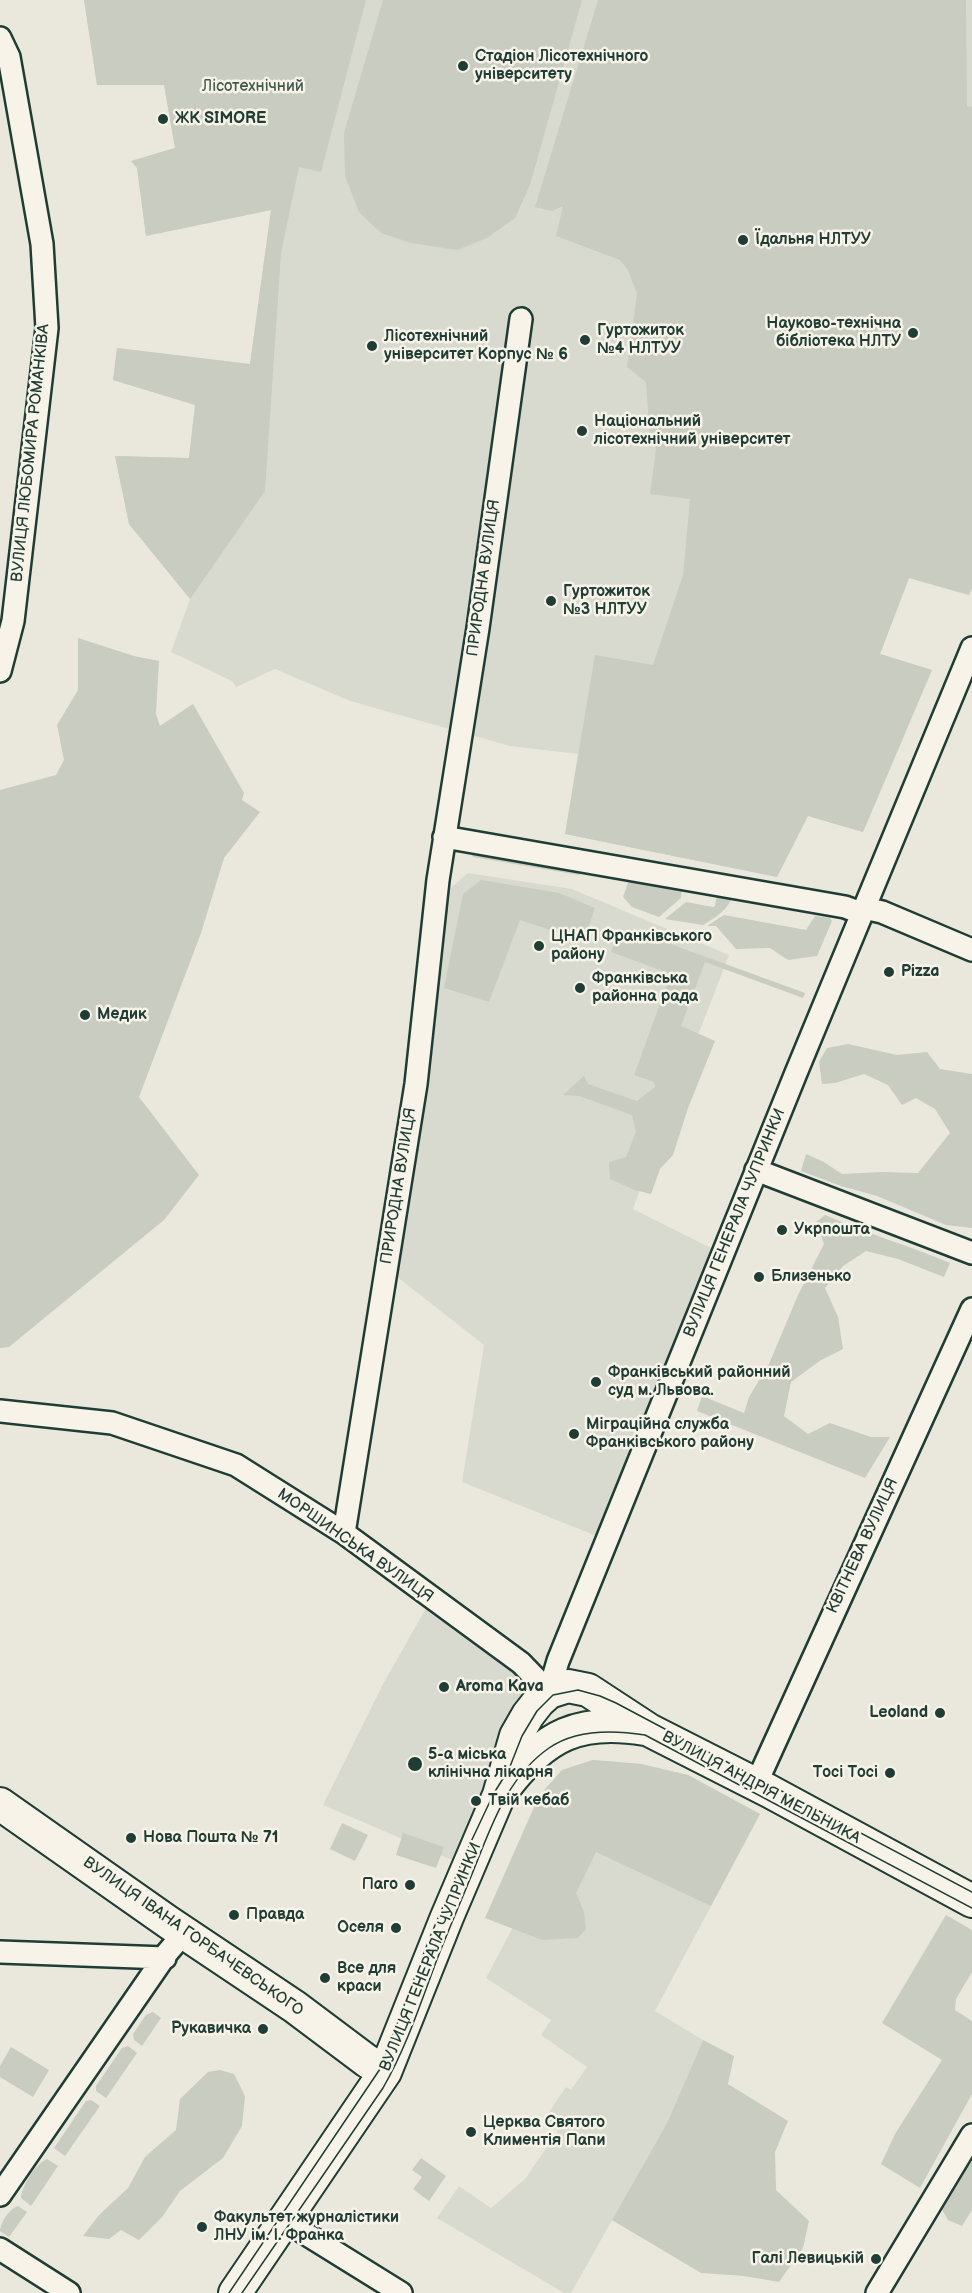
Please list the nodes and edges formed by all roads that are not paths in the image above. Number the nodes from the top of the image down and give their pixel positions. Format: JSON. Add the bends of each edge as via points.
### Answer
{"nodes":[{"id":1,"x":0,"y":38,"type":"edge"},
{"id":2,"x":520,"y":319,"type":"dead end"},
{"id":3,"x":6,"y":623,"type":"edge"},
{"id":4,"x":970,"y":655,"type":"edge"},
{"id":5,"x":0,"y":671,"type":"edge"},
{"id":6,"x":444,"y":837,"type":"junction"},
{"id":7,"x":862,"y":910,"type":"junction"},
{"id":8,"x":972,"y":950,"type":"edge"},
{"id":9,"x":756,"y":1170,"type":"junction"},
{"id":10,"x":972,"y":1253,"type":"edge"},
{"id":11,"x":972,"y":1309,"type":"edge"},
{"id":12,"x":0,"y":1411,"type":"edge"},
{"id":13,"x":344,"y":1533,"type":"junction"},
{"id":14,"x":549,"y":1692,"type":"junction"},
{"id":15,"x":598,"y":1725,"type":"junction"},
{"id":16,"x":649,"y":1730,"type":"junction"},
{"id":17,"x":756,"y":1784,"type":"junction"},
{"id":18,"x":499,"y":1795,"type":"junction"},
{"id":19,"x":0,"y":1804,"type":"edge"},
{"id":20,"x":972,"y":1901,"type":"edge"},
{"id":21,"x":184,"y":1933,"type":"junction"},
{"id":22,"x":0,"y":1952,"type":"edge"},
{"id":23,"x":165,"y":1958,"type":"junction"},
{"id":24,"x":405,"y":2025,"type":"junction"},
{"id":25,"x":341,"y":2041,"type":"junction"},
{"id":26,"x":385,"y":2072,"type":"junction"},
{"id":27,"x":972,"y":2135,"type":"edge"},
{"id":28,"x":0,"y":2195,"type":"edge"},
{"id":29,"x":285,"y":2221,"type":"junction"},
{"id":30,"x":0,"y":2249,"type":"edge"},
{"id":31,"x":69,"y":2293,"type":"edge"},
{"id":32,"x":236,"y":2293,"type":"edge"},
{"id":33,"x":401,"y":2293,"type":"edge"},
{"id":34,"x":877,"y":2293,"type":"edge"}],
"edges":[{"from":1,"to":3,"type":"street","name":"ВУЛИЦЯ ЛЮБОМИРА РОМАНКІВА","via":[[14,79],[42,244],[47,328]]},
{"from":2,"to":6,"type":"street","name":"ПРИРОДНА ВУЛИЦЯ","via":[[478,628]]},
{"from":3,"to":5,"type":"street","name":"ВУЛИЦЯ ЛЮБОМИРА РОМАНКІВА"},
{"from":4,"to":7,"type":"street","name":"ВУЛИЦЯ ГЕНЕРАЛА ЧУПРИНКИ"},
{"from":6,"to":7,"type":"street"},
{"from":6,"to":13,"type":"street","name":"ПРИРОДНА ВУЛИЦЯ","via":[[416,1084]]},
{"from":7,"to":8,"type":"street","via":[[882,912]]},
{"from":7,"to":9,"type":"street","name":"ВУЛИЦЯ ГЕНЕРАЛА ЧУПРИНКИ"},
{"from":9,"to":10,"type":"street"},
{"from":9,"to":14,"type":"street","name":"ВУЛИЦЯ ГЕНЕРАЛА ЧУПРИНКИ","via":[[558,1661]]},
{"from":11,"to":17,"type":"street","name":"КВІТНЕВА ВУЛИЦЯ"},
{"from":12,"to":13,"type":"street","name":"МОРШИНСЬКА ВУЛИЦЯ","via":[[112,1423],[236,1465]]},
{"from":13,"to":14,"type":"street","name":"МОРШИНСЬКА ВУЛИЦЯ","via":[[526,1668]]},
{"from":14,"to":15,"type":"street"},
{"from":14,"to":16,"type":"street","name":"ВУЛИЦЯ АНДРІЯ МЕЛЬНИКА","via":[[568,1686],[588,1690]]},
{"from":14,"to":18,"type":"street","name":"ВУЛИЦЯ ГЕНЕРАЛА ЧУПРИНКИ","via":[[538,1701],[516,1736]]},
{"from":15,"to":16,"type":"street","name":"ВУЛИЦЯ ГЕНЕРАЛА ЧУПРИНКИ"},
{"from":15,"to":18,"type":"street","name":"ВУЛИЦЯ ГЕНЕРАЛА ЧУПРИНКИ","via":[[560,1737],[536,1752]]},
{"from":16,"to":17,"type":"street","name":"ВУЛИЦЯ АНДРІЯ МЕЛЬНИКА"},
{"from":17,"to":20,"type":"street","name":"ВУЛИЦЯ АНДРІЯ МЕЛЬНИКА"},
{"from":18,"to":24,"type":"street","name":"ВУЛИЦЯ ГЕНЕРАЛА ЧУПРИНКИ"},
{"from":19,"to":21,"type":"street","name":"ВУЛИЦЯ ІВАНА ГОРБАЧЕВСЬКОГО"},
{"from":21,"to":23,"type":"street"},
{"from":21,"to":25,"type":"street","name":"ВУЛИЦЯ ІВАНА ГОРБАЧЕВСЬКОГО"},
{"from":22,"to":23,"type":"street"},
{"from":23,"to":28,"type":"street"},
{"from":24,"to":25,"type":"street"},
{"from":24,"to":26,"type":"street","name":"ВУЛИЦЯ ГЕНЕРАЛА ЧУПРИНКИ"},
{"from":25,"to":26,"type":"street","name":"ВУЛИЦЯ ІВАНА ГОРБАЧЕВСЬКОГО"},
{"from":26,"to":29,"type":"street","name":"ВУЛИЦЯ ГЕНЕРАЛА ЧУПРИНКИ"},
{"from":27,"to":34,"type":"street"},
{"from":29,"to":32,"type":"street","name":"ВУЛИЦЯ ГЕНЕРАЛА ЧУПРИНКИ"},
{"from":29,"to":33,"type":"street"},
{"from":30,"to":31,"type":"street"}]}
